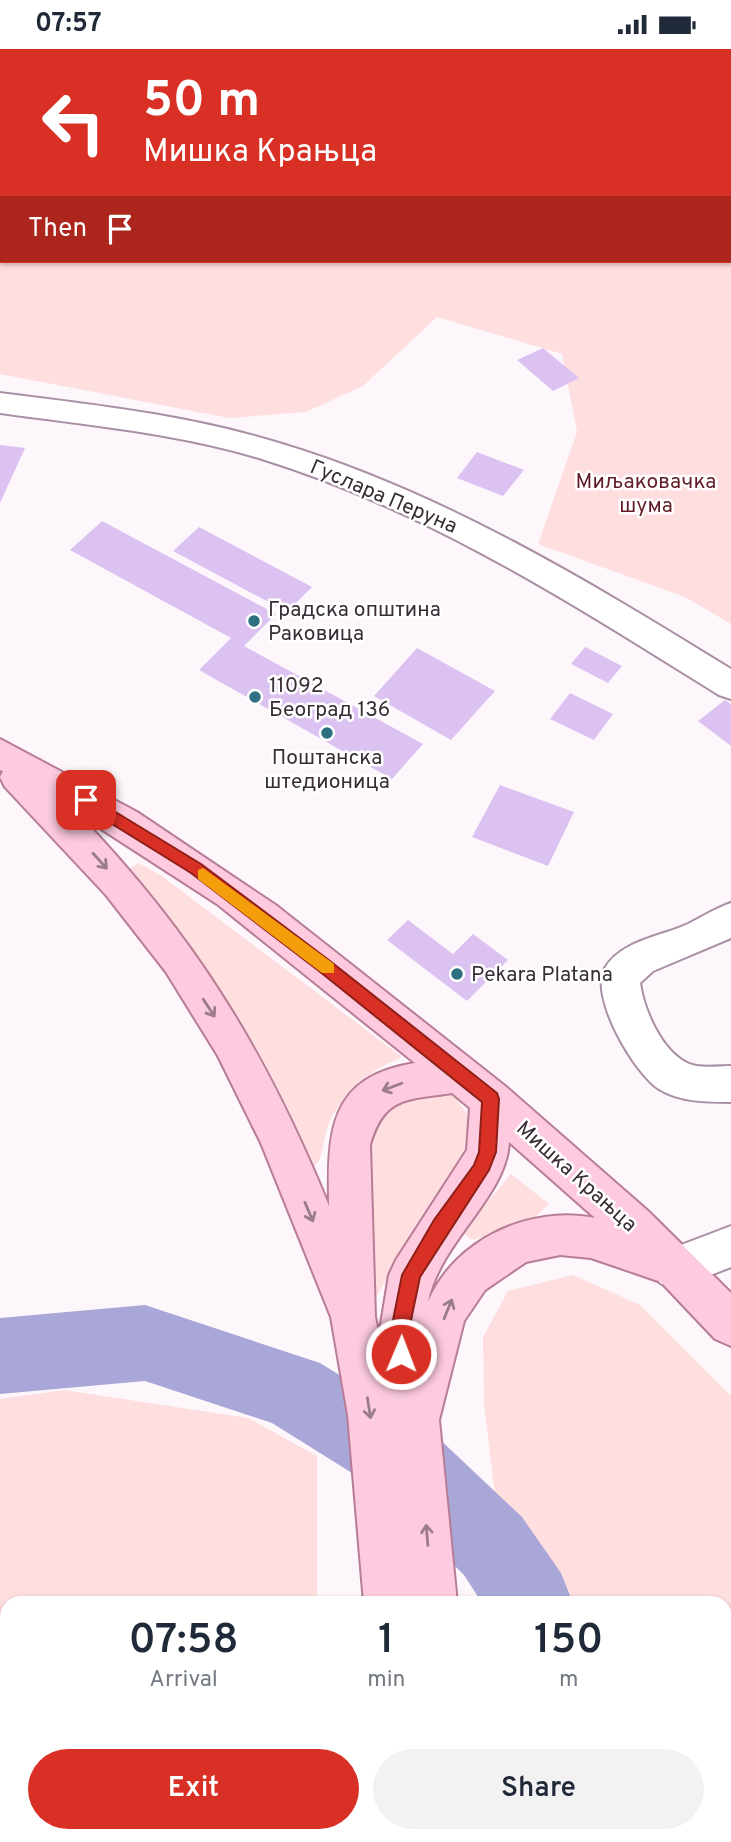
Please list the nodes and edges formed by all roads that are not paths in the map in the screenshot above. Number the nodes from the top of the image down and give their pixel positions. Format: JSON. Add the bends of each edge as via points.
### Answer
{"nodes":[{"id":1,"x":0,"y":403,"type":"edge"},
{"id":2,"x":731,"y":686,"type":"edge"},
{"id":3,"x":0,"y":753,"type":"edge"},
{"id":4,"x":0,"y":761,"type":"edge"},
{"id":5,"x":731,"y":919,"type":"edge"},
{"id":6,"x":731,"y":1084,"type":"edge"},
{"id":7,"x":475,"y":1086,"type":"junction"},
{"id":8,"x":731,"y":1246,"type":"edge"},
{"id":9,"x":675,"y":1268,"type":"junction"},
{"id":10,"x":353,"y":1317,"type":"junction"},
{"id":11,"x":731,"y":1324,"type":"edge"},
{"id":12,"x":417,"y":1422,"type":"junction"},
{"id":13,"x":387,"y":1596,"type":"edge"},
{"id":14,"x":432,"y":1596,"type":"edge"}],
"edges":[{"from":1,"to":2,"type":"street","name":"Гуслара Перуна","via":[[120,419],[271,451],[398,498],[563,583]]},
{"from":3,"to":7,"type":"main road","name":"Мишка Крањца","via":[[64,786],[196,869]]},
{"from":4,"to":10,"type":"main road","one_way":true,"via":[[70,827],[126,891],[217,1021],[255,1087]]},
{"from":5,"to":6,"type":"street","via":[[639,960],[620,978],[628,1014],[671,1075],[701,1084]]},
{"from":7,"to":9,"type":"main road","name":"Мишка Крањца","via":[[597,1192]]},
{"from":7,"to":10,"type":"main road","one_way":true,"via":[[402,1083],[383,1090],[359,1111],[349,1145]]},
{"from":7,"to":12,"type":"main road","via":[[488,1152],[422,1253],[404,1299],[401,1354]]},
{"from":8,"to":9,"type":"street"},
{"from":9,"to":11,"type":"main road","name":"Мишка Крањца"},
{"from":12,"to":9,"type":"main road","one_way":true,"via":[[446,1310],[457,1288],[488,1259],[545,1238],[579,1236],[631,1249]]},
{"from":10,"to":13,"type":"main road","one_way":true,"via":[[370,1415]]},
{"from":14,"to":12,"type":"main road","one_way":true}]}
